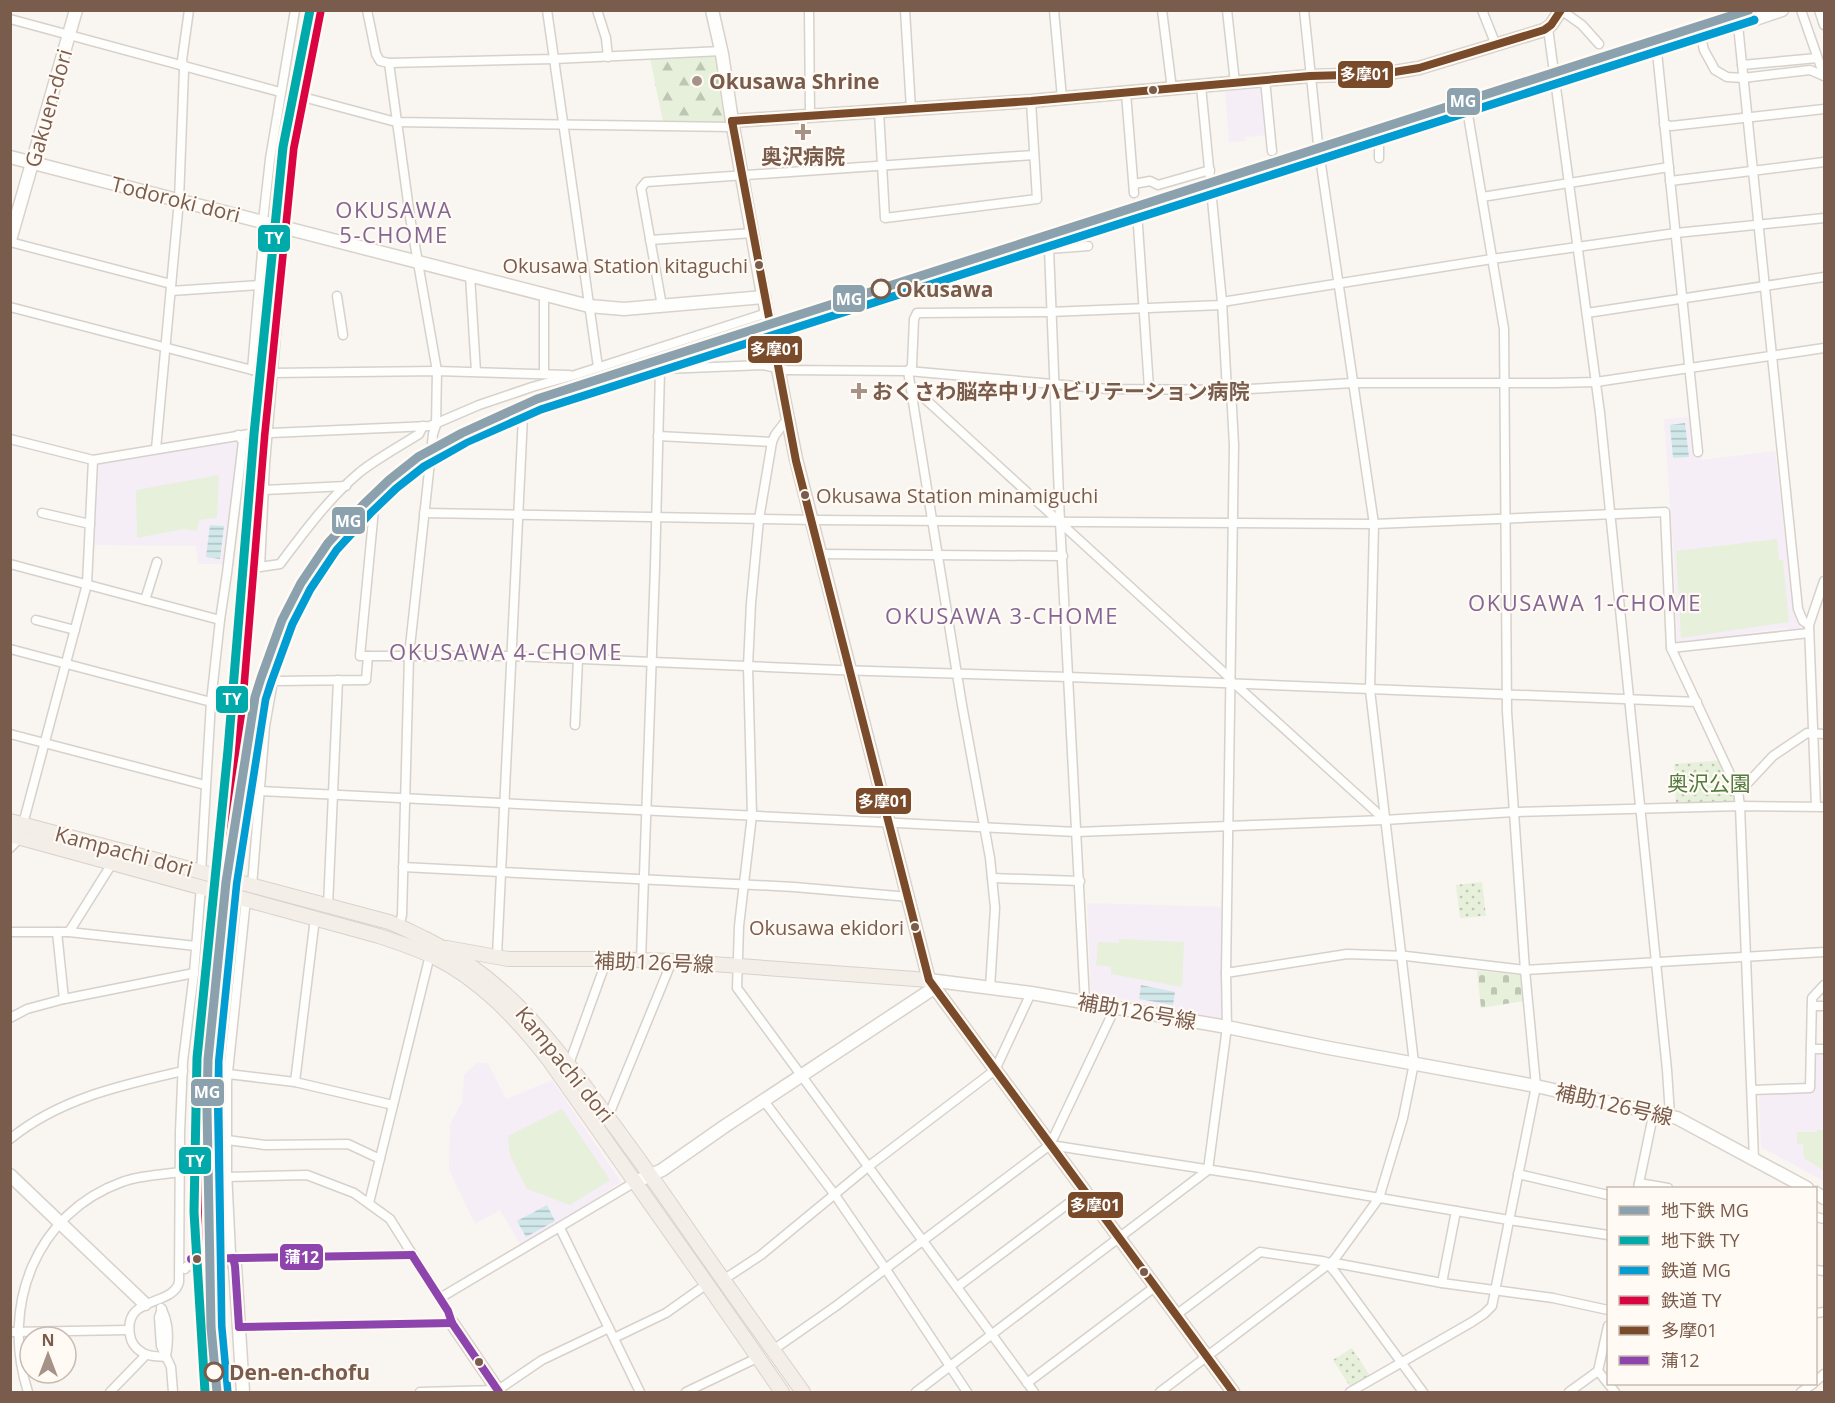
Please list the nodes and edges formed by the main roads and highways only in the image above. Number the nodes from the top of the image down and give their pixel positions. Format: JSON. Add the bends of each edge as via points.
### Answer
{"nodes":[{"id":1,"x":15,"y":833,"type":"edge"},
{"id":2,"x":206,"y":880,"type":"junction"},
{"id":3,"x":243,"y":891,"type":"junction"},
{"id":4,"x":436,"y":952,"type":"junction"},
{"id":5,"x":932,"y":984,"type":"road end"},
{"id":6,"x":782,"y":1392,"type":"edge"},
{"id":7,"x":803,"y":1392,"type":"edge"}],
"edges":[{"from":1,"to":2,"type":"main road","name":"Kampachi dori"},
{"from":1,"to":2,"type":"main road","name":"Kampachi dori","via":[[112,862]]},
{"from":2,"to":3,"type":"main road","name":"Kampachi dori"},
{"from":3,"to":4,"type":"main road","name":"Kampachi dori","via":[[315,918]]},
{"from":3,"to":4,"type":"main road","name":"Kampachi dori","via":[[328,906],[399,926]]},
{"from":4,"to":5,"type":"main road","name":"補助126号線","via":[[508,959],[737,965]]},
{"from":4,"to":6,"type":"main road","name":"Kampachi dori","via":[[530,1036]]},
{"from":4,"to":7,"type":"main road","name":"Kampachi dori","via":[[482,974],[513,1000],[569,1064]]}]}
